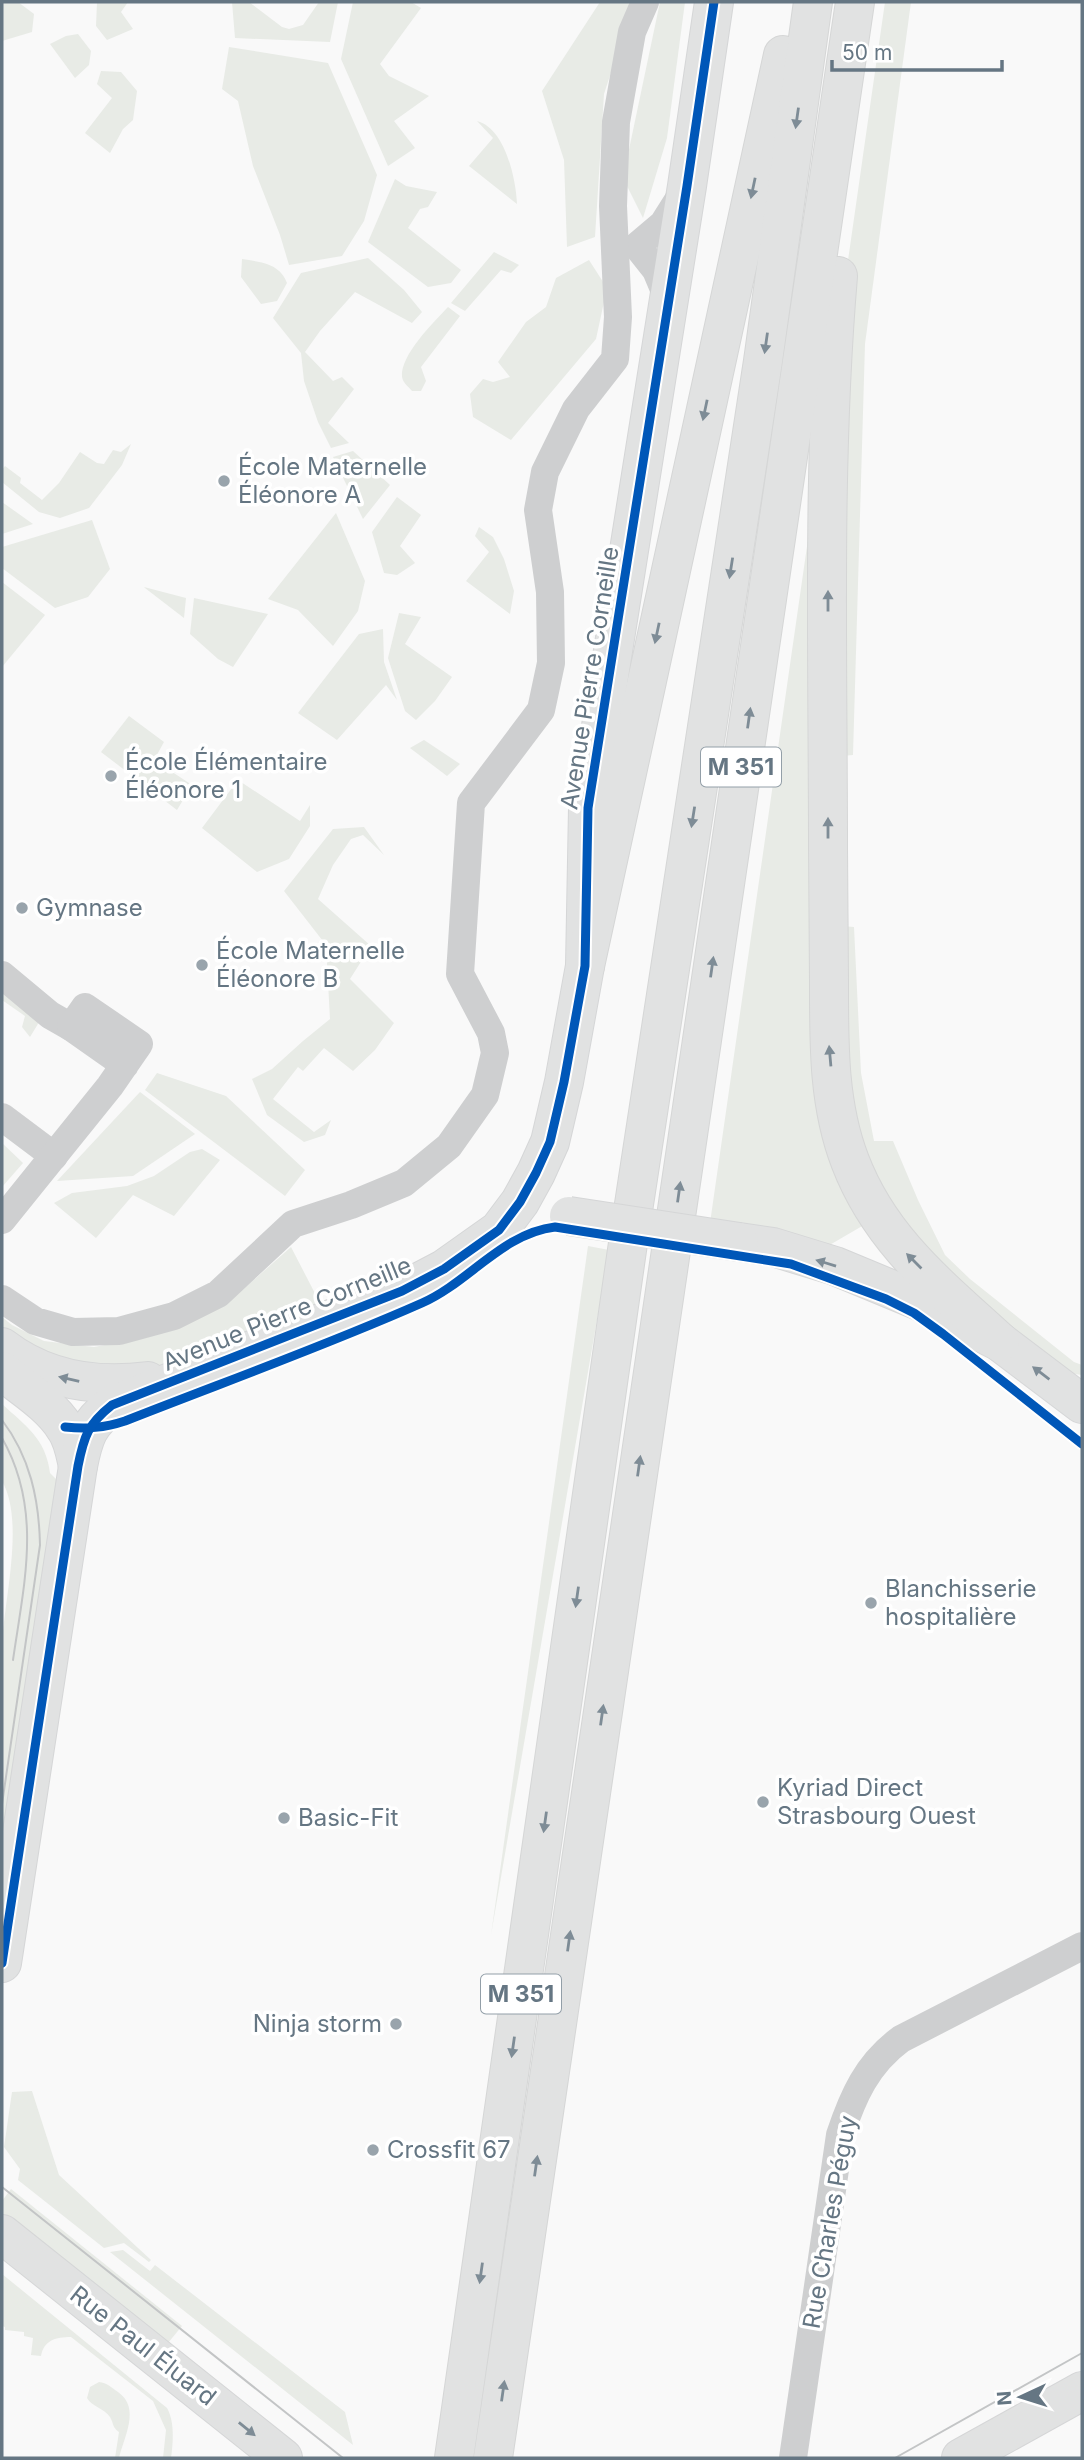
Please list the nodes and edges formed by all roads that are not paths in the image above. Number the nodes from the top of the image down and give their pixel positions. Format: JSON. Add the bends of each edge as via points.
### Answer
{"nodes":[{"id":1,"x":645,"y":2,"type":"edge"},
{"id":2,"x":714,"y":2,"type":"edge"},
{"id":3,"x":795,"y":2,"type":"edge"},
{"id":4,"x":813,"y":2,"type":"edge"},
{"id":5,"x":855,"y":2,"type":"edge"},
{"id":6,"x":866,"y":2,"type":"edge"},
{"id":7,"x":687,"y":186,"type":"junction"},
{"id":8,"x":626,"y":242,"type":"junction"},
{"id":9,"x":669,"y":301,"type":"junction"},
{"id":10,"x":585,"y":966,"type":"junction"},
{"id":11,"x":2,"y":975,"type":"edge"},
{"id":12,"x":2,"y":1117,"type":"edge"},
{"id":13,"x":54,"y":1156,"type":"junction"},
{"id":14,"x":2,"y":1220,"type":"edge"},
{"id":15,"x":499,"y":1230,"type":"junction"},
{"id":16,"x":2,"y":1299,"type":"edge"},
{"id":17,"x":1000,"y":1342,"type":"junction"},
{"id":18,"x":2,"y":1347,"type":"edge"},
{"id":19,"x":2,"y":1371,"type":"edge"},
{"id":20,"x":185,"y":1377,"type":"junction"},
{"id":21,"x":1082,"y":1404,"type":"edge"},
{"id":22,"x":78,"y":1466,"type":"junction"},
{"id":23,"x":5,"y":1925,"type":"edge"},
{"id":24,"x":1082,"y":1946,"type":"edge"},
{"id":25,"x":2,"y":1963,"type":"edge"},
{"id":26,"x":2,"y":2234,"type":"edge"},
{"id":27,"x":1082,"y":2391,"type":"edge"},
{"id":28,"x":284,"y":2458,"type":"edge"},
{"id":29,"x":454,"y":2458,"type":"edge"},
{"id":30,"x":493,"y":2458,"type":"edge"},
{"id":31,"x":793,"y":2458,"type":"edge"},
{"id":32,"x":961,"y":2458,"type":"edge"}],
"edges":[{"from":1,"to":8,"type":"street","via":[[632,32],[615,122]]},
{"from":2,"to":7,"type":"main road","name":"Avenue Pierre Corneille"},
{"from":3,"to":10,"type":"main road","one_way":true},
{"from":4,"to":29,"type":"main road","number":"M 351","one_way":true},
{"from":30,"to":5,"type":"main road","number":"M 351","one_way":true},
{"from":17,"to":6,"type":"main road","one_way":true,"via":[[911,1259],[874,1212],[840,1129],[832,1078],[828,654],[832,350]]},
{"from":7,"to":8,"type":"street","via":[[663,224]]},
{"from":7,"to":9,"type":"main road","name":"Avenue Pierre Corneille"},
{"from":8,"to":9,"type":"street","via":[[656,270]]},
{"from":8,"to":16,"type":"street","via":[[615,359],[576,409],[545,472],[538,510],[550,592],[551,663],[541,710],[471,803],[460,974],[491,1033],[495,1053],[485,1095],[449,1146],[404,1183],[293,1224],[218,1294],[174,1316],[119,1331],[73,1332],[35,1321]]},
{"from":9,"to":10,"type":"main road","name":"Avenue Pierre Corneille","via":[[588,808]]},
{"from":10,"to":15,"type":"main road","name":"Avenue Pierre Corneille","via":[[550,1142],[526,1193]]},
{"from":11,"to":13,"type":"street","via":[[50,1015],[125,1065]]},
{"from":12,"to":13,"type":"street"},
{"from":13,"to":14,"type":"street"},
{"from":17,"to":15,"type":"main road","one_way":true,"bridge":true,"via":[[917,1300],[835,1266],[773,1247],[539,1213]]},
{"from":15,"to":20,"type":"main road","name":"Avenue Pierre Corneille","via":[[444,1269],[402,1291]]},
{"from":21,"to":17,"type":"main road","one_way":true},
{"from":20,"to":18,"type":"main road","one_way":true,"via":[[120,1385],[84,1383],[29,1366]]},
{"from":19,"to":22,"type":"main road","via":[[65,1427]]},
{"from":20,"to":22,"type":"main road","name":"Avenue Pierre Corneille","via":[[112,1405],[95,1419]]},
{"from":22,"to":23,"type":"main road","name":"Avenue Pierre Corneille"},
{"from":23,"to":25,"type":"main road","name":"Avenue Pierre Corneille"},
{"from":24,"to":31,"type":"street","name":"Rue Charles Péguy","via":[[901,2039],[886,2050],[853,2096],[840,2135]]},
{"from":26,"to":28,"type":"main road","name":"Rue Paul Éluard","one_way":true},
{"from":27,"to":32,"type":"main road"}]}
